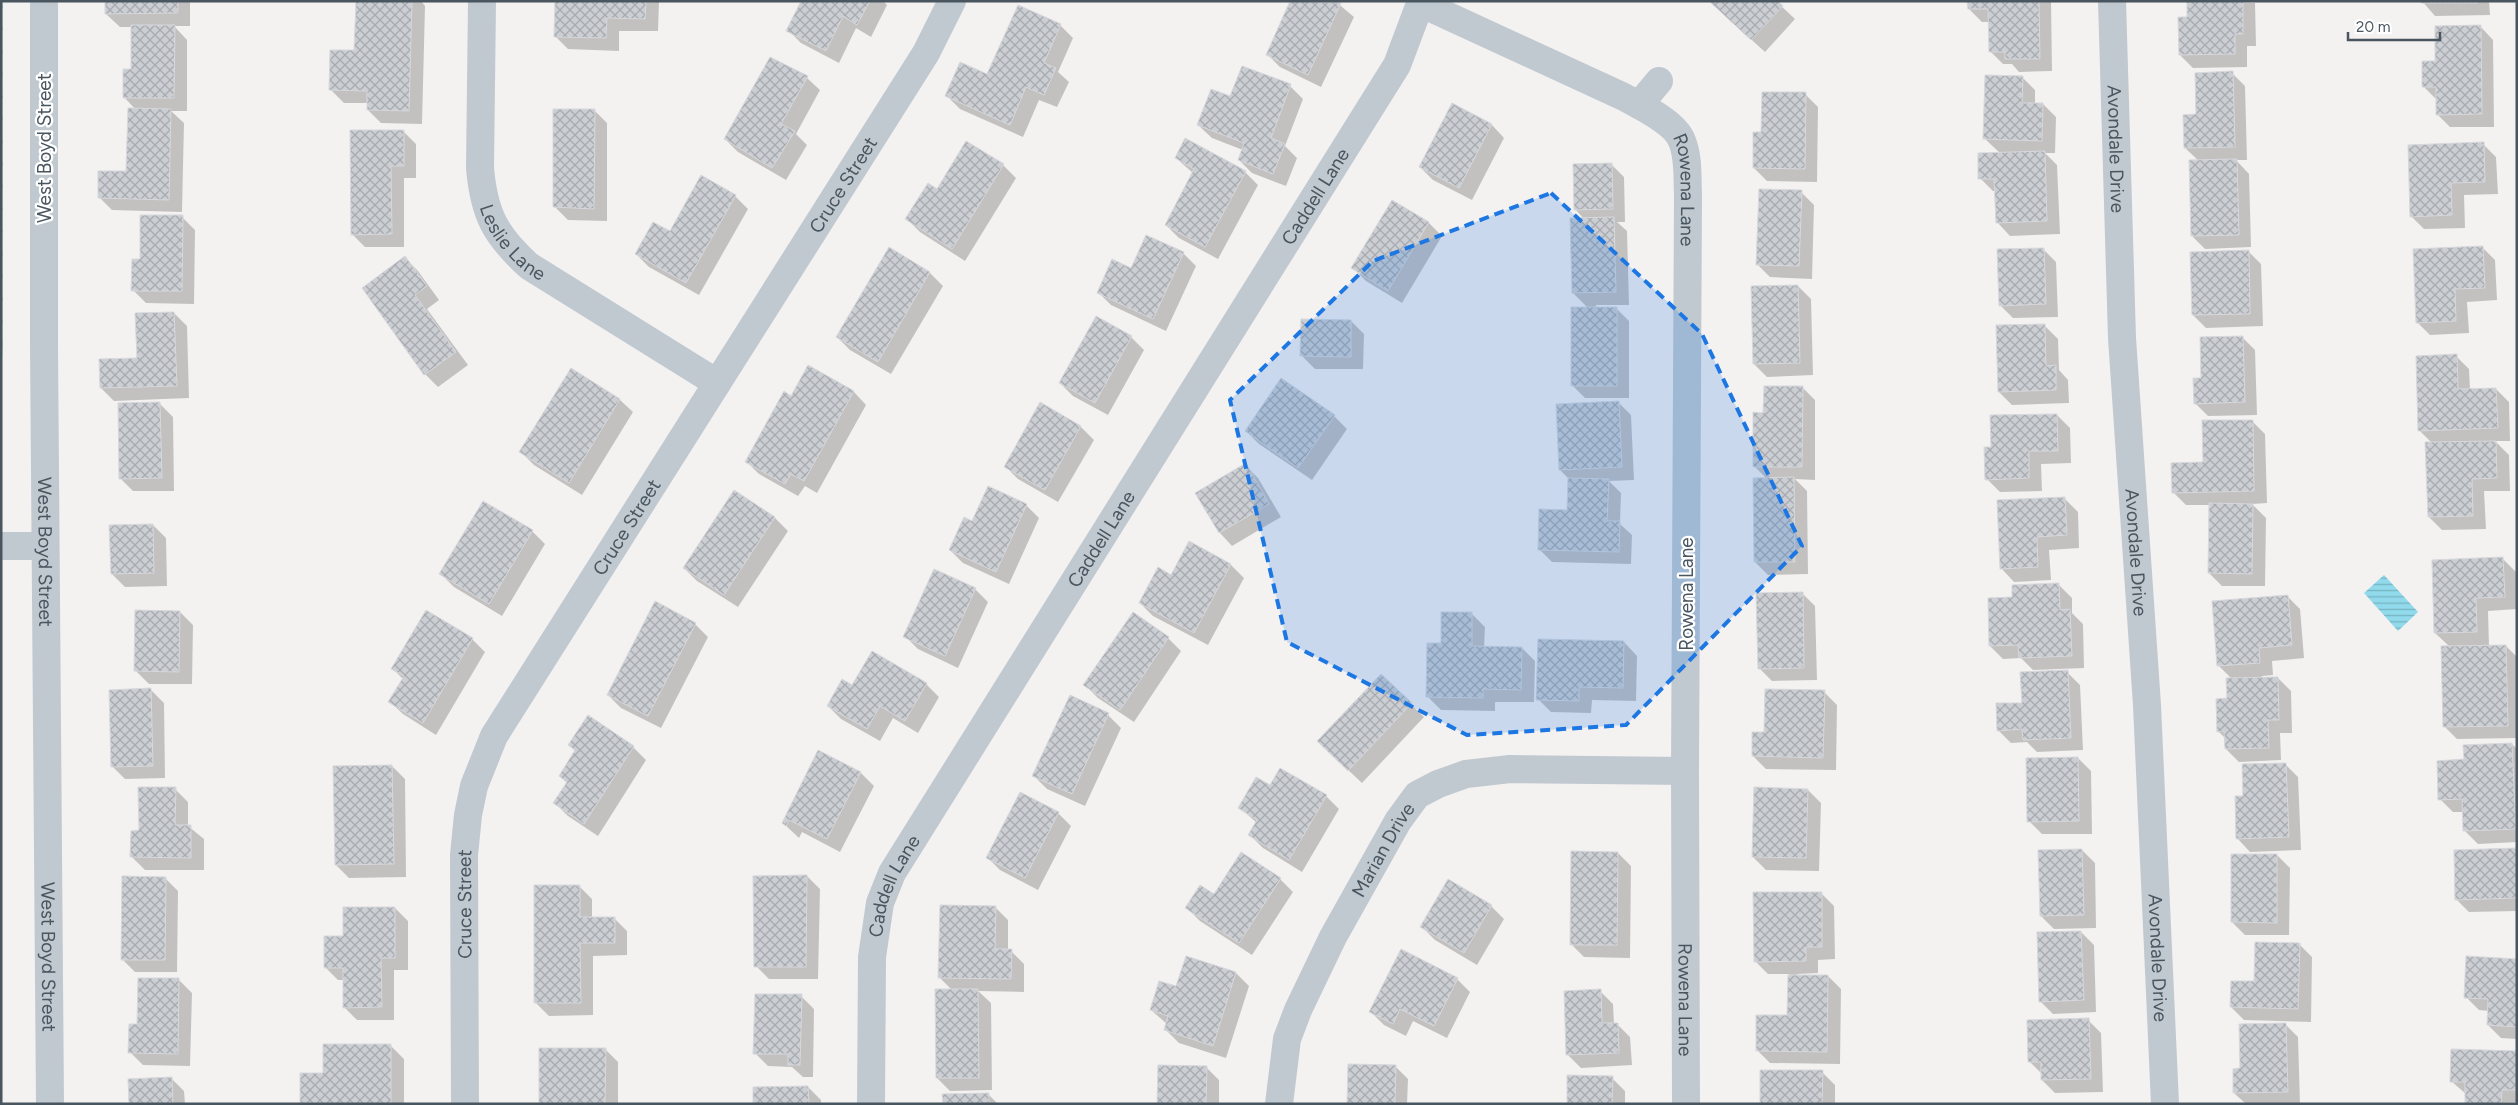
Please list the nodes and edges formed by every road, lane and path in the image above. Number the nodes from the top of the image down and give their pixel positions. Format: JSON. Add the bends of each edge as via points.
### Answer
{"nodes":[{"id":1,"x":44,"y":1,"type":"edge"},
{"id":2,"x":482,"y":1,"type":"edge"},
{"id":3,"x":952,"y":1,"type":"edge"},
{"id":4,"x":2112,"y":1,"type":"edge"},
{"id":5,"x":1420,"y":2,"type":"edge"},
{"id":6,"x":1658,"y":81,"type":"dead end"},
{"id":7,"x":1639,"y":106,"type":"junction"},
{"id":8,"x":717,"y":384,"type":"junction"},
{"id":9,"x":1,"y":546,"type":"edge"},
{"id":10,"x":45,"y":546,"type":"junction"},
{"id":11,"x":1685,"y":771,"type":"junction"},
{"id":12,"x":50,"y":1104,"type":"edge"},
{"id":13,"x":465,"y":1104,"type":"edge"},
{"id":14,"x":871,"y":1104,"type":"edge"},
{"id":15,"x":1279,"y":1104,"type":"edge"},
{"id":16,"x":1686,"y":1104,"type":"edge"},
{"id":17,"x":2165,"y":1104,"type":"edge"}],
"edges":[{"from":1,"to":10,"type":"street","name":"West Boyd Street"},
{"from":2,"to":8,"type":"street","name":"Leslie Lane","via":[[480,168],[482,194],[496,231],[529,266]]},
{"from":3,"to":8,"type":"street","name":"Cruce Street","via":[[926,53]]},
{"from":4,"to":17,"type":"street","name":"Avondale Drive","via":[[2122,338],[2147,705]]},
{"from":5,"to":7,"type":"street","name":"Rowena Lane"},
{"from":5,"to":14,"type":"street","name":"Caddell Lane","via":[[1397,65],[892,873],[880,903],[872,957]]},
{"from":6,"to":7,"type":"street"},
{"from":7,"to":11,"type":"street","name":"Rowena Lane","via":[[1674,130],[1682,140],[1686,159]]},
{"from":8,"to":13,"type":"street","name":"Cruce Street","via":[[494,736],[474,786],[464,855]]},
{"from":9,"to":10,"type":"street"},
{"from":10,"to":12,"type":"street","name":"West Boyd Street"},
{"from":11,"to":15,"type":"street","name":"Marian Drive","via":[[1501,770],[1466,774],[1417,795],[1398,821],[1333,937],[1298,1010],[1287,1039]]},
{"from":11,"to":16,"type":"street","name":"Rowena Lane"}]}
